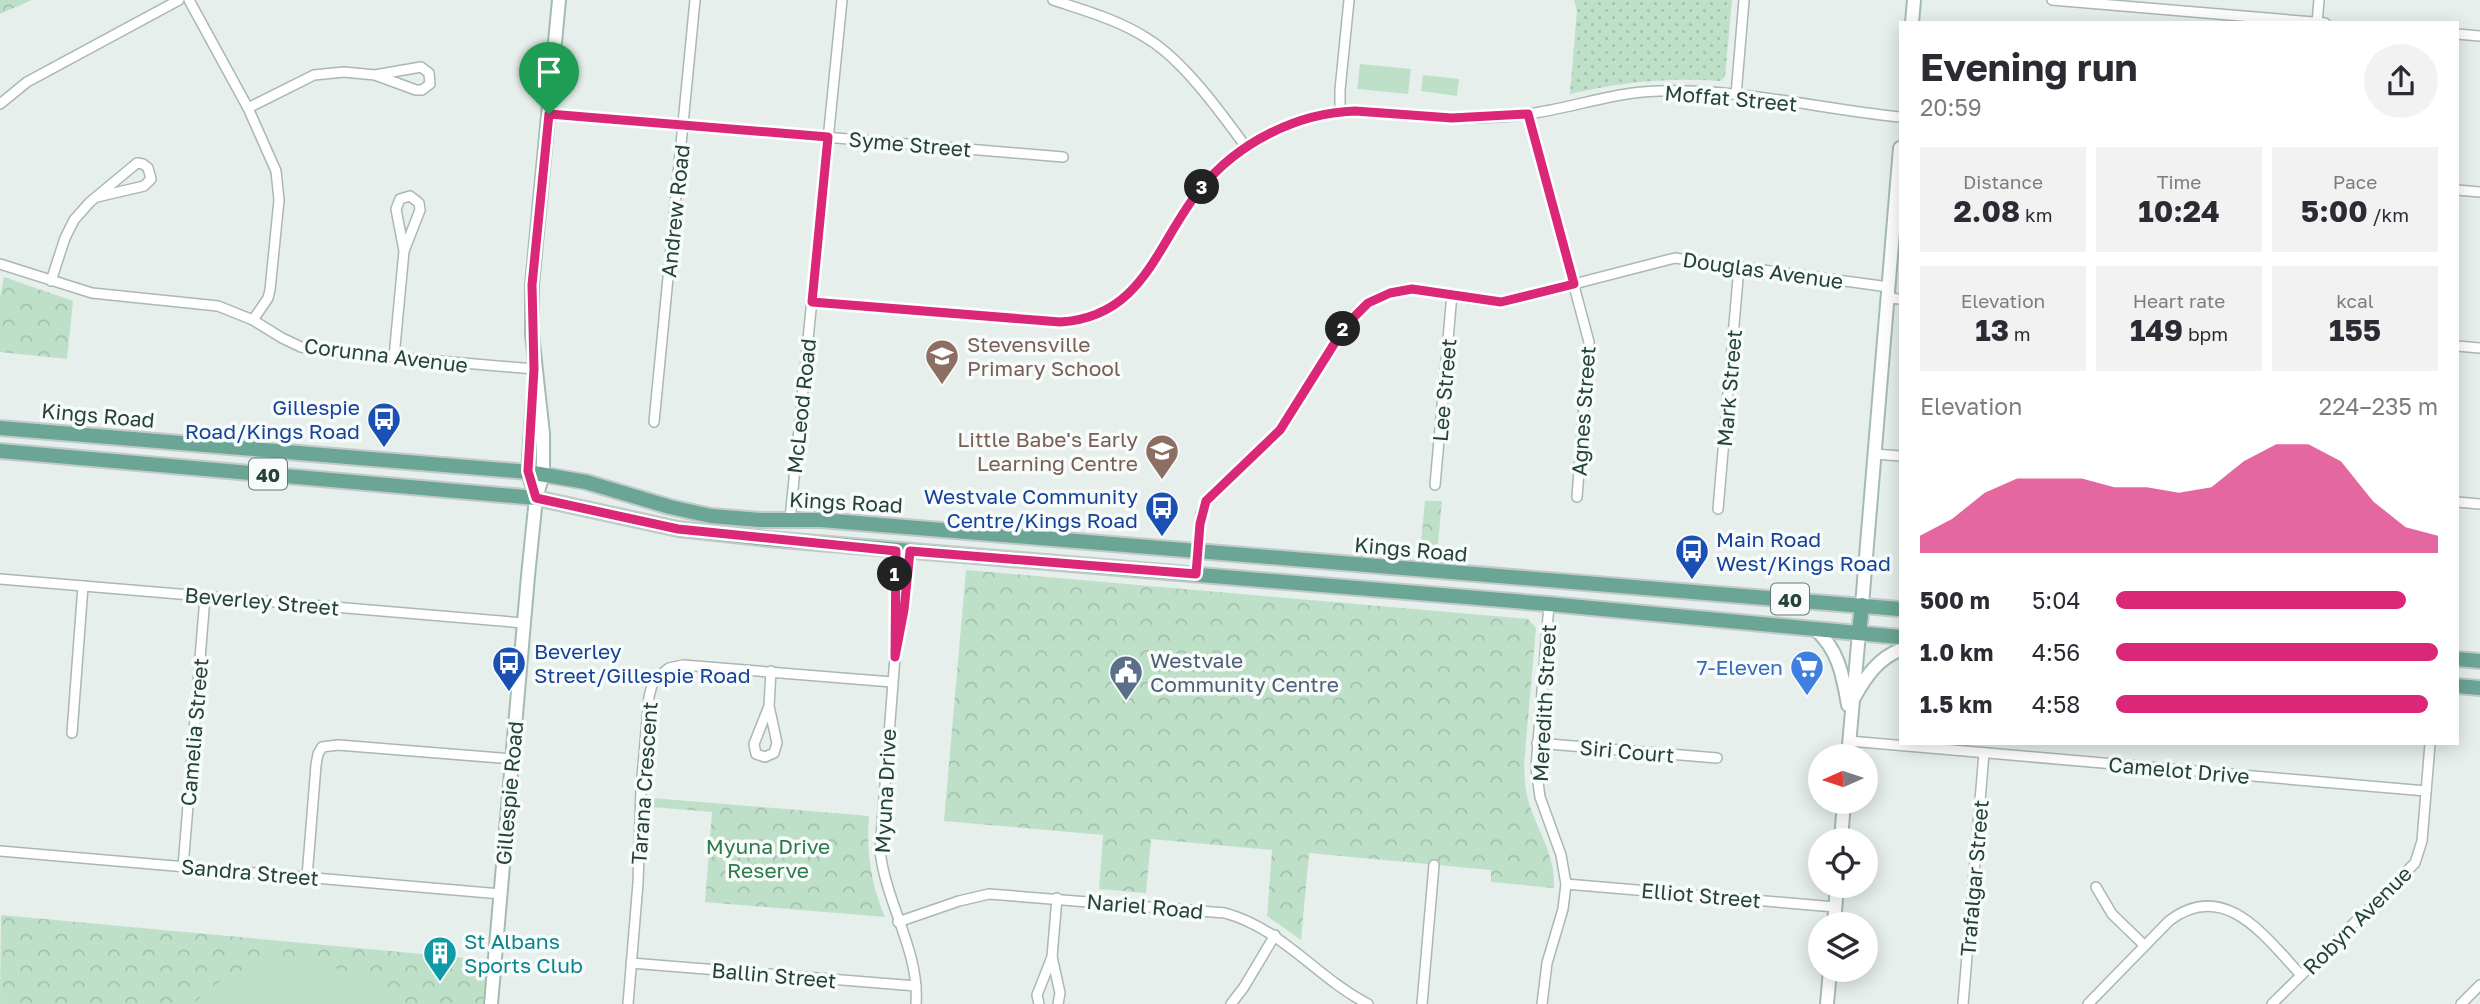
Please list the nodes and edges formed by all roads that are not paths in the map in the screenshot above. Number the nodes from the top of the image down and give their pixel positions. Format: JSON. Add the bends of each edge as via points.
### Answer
{"nodes":[{"id":1,"x":179,"y":0,"type":"edge"},
{"id":2,"x":189,"y":0,"type":"edge"},
{"id":3,"x":559,"y":0,"type":"edge"},
{"id":4,"x":695,"y":0,"type":"edge"},
{"id":5,"x":842,"y":0,"type":"edge"},
{"id":6,"x":1053,"y":0,"type":"edge"},
{"id":7,"x":1349,"y":0,"type":"edge"},
{"id":8,"x":1744,"y":0,"type":"edge"},
{"id":9,"x":1914,"y":0,"type":"edge"},
{"id":10,"x":2052,"y":0,"type":"edge"},
{"id":11,"x":2319,"y":0,"type":"edge"},
{"id":12,"x":1912,"y":21,"type":"edge"},
{"id":13,"x":2305,"y":21,"type":"edge"},
{"id":14,"x":2317,"y":21,"type":"edge"},
{"id":15,"x":2459,"y":34,"type":"edge"},
{"id":16,"x":2480,"y":36,"type":"edge"},
{"id":17,"x":375,"y":75,"type":"junction"},
{"id":18,"x":1736,"y":95,"type":"junction"},
{"id":19,"x":0,"y":104,"type":"edge"},
{"id":20,"x":248,"y":108,"type":"junction"},
{"id":21,"x":1340,"y":111,"type":"junction"},
{"id":22,"x":549,"y":114,"type":"junction"},
{"id":23,"x":1528,"y":114,"type":"junction"},
{"id":24,"x":1899,"y":117,"type":"edge"},
{"id":25,"x":683,"y":125,"type":"junction"},
{"id":26,"x":828,"y":137,"type":"junction"},
{"id":27,"x":1246,"y":147,"type":"junction"},
{"id":28,"x":1063,"y":157,"type":"dead end"},
{"id":29,"x":1899,"y":166,"type":"edge"},
{"id":30,"x":2459,"y":190,"type":"edge"},
{"id":31,"x":2480,"y":192,"type":"edge"},
{"id":32,"x":97,"y":197,"type":"junction"},
{"id":33,"x":404,"y":251,"type":"junction"},
{"id":34,"x":0,"y":264,"type":"edge"},
{"id":35,"x":1739,"y":267,"type":"junction"},
{"id":36,"x":51,"y":281,"type":"junction"},
{"id":37,"x":1574,"y":284,"type":"junction"},
{"id":38,"x":1452,"y":294,"type":"junction"},
{"id":39,"x":1892,"y":295,"type":"edge"},
{"id":40,"x":812,"y":302,"type":"junction"},
{"id":41,"x":253,"y":320,"type":"junction"},
{"id":42,"x":2459,"y":346,"type":"edge"},
{"id":43,"x":2480,"y":348,"type":"edge"},
{"id":44,"x":394,"y":357,"type":"junction"},
{"id":45,"x":534,"y":369,"type":"junction"},
{"id":46,"x":654,"y":422,"type":"dead end"},
{"id":47,"x":0,"y":428,"type":"edge"},
{"id":48,"x":0,"y":451,"type":"edge"},
{"id":49,"x":1875,"y":454,"type":"junction"},
{"id":50,"x":1899,"y":456,"type":"edge"},
{"id":51,"x":536,"y":473,"type":"junction"},
{"id":52,"x":1435,"y":485,"type":"dead end"},
{"id":53,"x":1577,"y":497,"type":"dead end"},
{"id":54,"x":536,"y":498,"type":"junction"},
{"id":55,"x":2459,"y":502,"type":"edge"},
{"id":56,"x":2480,"y":504,"type":"edge"},
{"id":57,"x":1718,"y":509,"type":"dead end"},
{"id":58,"x":790,"y":519,"type":"junction"},
{"id":59,"x":903,"y":527,"type":"junction"},
{"id":60,"x":903,"y":551,"type":"junction"},
{"id":61,"x":1198,"y":551,"type":"junction"},
{"id":62,"x":1196,"y":574,"type":"junction"},
{"id":63,"x":0,"y":579,"type":"edge"},
{"id":64,"x":1551,"y":580,"type":"junction"},
{"id":65,"x":83,"y":586,"type":"junction"},
{"id":66,"x":205,"y":597,"type":"junction"},
{"id":67,"x":1549,"y":604,"type":"junction"},
{"id":68,"x":1861,"y":605,"type":"junction"},
{"id":69,"x":1899,"y":609,"type":"edge"},
{"id":70,"x":524,"y":623,"type":"junction"},
{"id":71,"x":1815,"y":629,"type":"junction"},
{"id":72,"x":1859,"y":633,"type":"junction"},
{"id":73,"x":1899,"y":636,"type":"edge"},
{"id":74,"x":1899,"y":650,"type":"edge"},
{"id":75,"x":895,"y":657,"type":"junction"},
{"id":76,"x":2459,"y":659,"type":"edge"},
{"id":77,"x":2480,"y":661,"type":"edge"},
{"id":78,"x":771,"y":671,"type":"junction"},
{"id":79,"x":892,"y":682,"type":"junction"},
{"id":80,"x":2459,"y":686,"type":"edge"},
{"id":81,"x":2480,"y":688,"type":"edge"},
{"id":82,"x":1853,"y":700,"type":"junction"},
{"id":83,"x":769,"y":706,"type":"junction"},
{"id":84,"x":1851,"y":726,"type":"junction"},
{"id":85,"x":72,"y":733,"type":"dead end"},
{"id":86,"x":1849,"y":741,"type":"junction"},
{"id":87,"x":1537,"y":744,"type":"junction"},
{"id":88,"x":1849,"y":744,"type":"edge"},
{"id":89,"x":2430,"y":745,"type":"edge"},
{"id":90,"x":1984,"y":753,"type":"junction"},
{"id":91,"x":1717,"y":758,"type":"dead end"},
{"id":92,"x":512,"y":760,"type":"junction"},
{"id":93,"x":2426,"y":791,"type":"junction"},
{"id":94,"x":0,"y":851,"type":"edge"},
{"id":95,"x":1434,"y":865,"type":"dead end"},
{"id":96,"x":184,"y":867,"type":"junction"},
{"id":97,"x":307,"y":877,"type":"junction"},
{"id":98,"x":1566,"y":884,"type":"junction"},
{"id":99,"x":2096,"y":887,"type":"dead end"},
{"id":100,"x":501,"y":894,"type":"junction"},
{"id":101,"x":1057,"y":898,"type":"junction"},
{"id":102,"x":1836,"y":898,"type":"edge"},
{"id":103,"x":1835,"y":907,"type":"junction"},
{"id":104,"x":1835,"y":912,"type":"edge"},
{"id":105,"x":898,"y":922,"type":"junction"},
{"id":106,"x":1275,"y":935,"type":"junction"},
{"id":107,"x":2144,"y":945,"type":"junction"},
{"id":108,"x":1052,"y":957,"type":"junction"},
{"id":109,"x":631,"y":963,"type":"junction"},
{"id":110,"x":2301,"y":975,"type":"junction"},
{"id":111,"x":1829,"y":982,"type":"edge"},
{"id":112,"x":2480,"y":985,"type":"edge"},
{"id":113,"x":916,"y":986,"type":"junction"},
{"id":114,"x":491,"y":1004,"type":"edge"},
{"id":115,"x":628,"y":1004,"type":"edge"},
{"id":116,"x":916,"y":1004,"type":"edge"},
{"id":117,"x":1039,"y":1004,"type":"edge"},
{"id":118,"x":1058,"y":1004,"type":"edge"},
{"id":119,"x":1231,"y":1004,"type":"edge"},
{"id":120,"x":1368,"y":1004,"type":"edge"},
{"id":121,"x":1422,"y":1004,"type":"edge"},
{"id":122,"x":1542,"y":1004,"type":"edge"},
{"id":123,"x":1827,"y":1004,"type":"edge"},
{"id":124,"x":1963,"y":1004,"type":"edge"},
{"id":125,"x":2088,"y":1004,"type":"edge"},
{"id":126,"x":2272,"y":1004,"type":"edge"},
{"id":127,"x":2461,"y":1004,"type":"edge"}],
"edges":[{"from":1,"to":19,"type":"street","via":[[27,82]]},
{"from":2,"to":20,"type":"street"},
{"from":3,"to":22,"type":"street","name":"Gillespie Road"},
{"from":4,"to":25,"type":"street","name":"Andrew Road"},
{"from":5,"to":26,"type":"street","name":"McLeod Road"},
{"from":6,"to":27,"type":"street","via":[[1121,24],[1163,49]]},
{"from":7,"to":21,"type":"street"},
{"from":8,"to":18,"type":"street"},
{"from":9,"to":12,"type":"street"},
{"from":10,"to":13,"type":"street"},
{"from":11,"to":14,"type":"street"},
{"from":15,"to":16,"type":"street"},
{"from":17,"to":17,"type":"street","via":[[421,67],[429,73],[430,84],[416,90]]},
{"from":17,"to":20,"type":"street","via":[[314,75]]},
{"from":18,"to":23,"type":"street","name":"Moffat Street","via":[[1655,91]]},
{"from":18,"to":24,"type":"street","name":"Moffat Street"},
{"from":20,"to":41,"type":"street","via":[[271,156],[279,200],[270,290]]},
{"from":21,"to":23,"type":"street","name":"Moffat Street","via":[[1452,118]]},
{"from":21,"to":27,"type":"street","name":"Moffat Street","via":[[1294,122]]},
{"from":22,"to":25,"type":"street","name":"Syme Street"},
{"from":22,"to":45,"type":"street","name":"Gillespie Road","via":[[533,258]]},
{"from":23,"to":37,"type":"street","name":"Agnes Street"},
{"from":25,"to":26,"type":"street","name":"Syme Street"},
{"from":25,"to":46,"type":"street","name":"Andrew Road"},
{"from":26,"to":28,"type":"street","name":"Syme Street"},
{"from":26,"to":40,"type":"street","name":"McLeod Road"},
{"from":27,"to":40,"type":"street","name":"Moffat Street","via":[[1200,189],[1132,292],[1093,317],[1052,322]]},
{"from":29,"to":39,"type":"street"},
{"from":30,"to":31,"type":"street"},
{"from":32,"to":32,"type":"street","via":[[137,163],[148,168],[151,179],[144,186]]},
{"from":32,"to":36,"type":"street","via":[[74,220]]},
{"from":33,"to":33,"type":"street","via":[[396,209],[400,199],[410,196],[420,210]]},
{"from":33,"to":44,"type":"street"},
{"from":34,"to":36,"type":"street","name":"Corunna Avenue"},
{"from":35,"to":37,"type":"street","name":"Douglas Avenue","via":[[1664,259]]},
{"from":35,"to":39,"type":"street","name":"Douglas Avenue"},
{"from":35,"to":57,"type":"street","name":"Mark Street"},
{"from":36,"to":41,"type":"street","name":"Corunna Avenue","via":[[92,293],[218,306]]},
{"from":37,"to":38,"type":"street","name":"Douglas Avenue","via":[[1501,302]]},
{"from":37,"to":53,"type":"street","name":"Agnes Street","via":[[1589,353]]},
{"from":38,"to":52,"type":"street","name":"Lee Street"},
{"from":38,"to":61,"type":"street","name":"Douglas Avenue","via":[[1412,289],[1390,293],[1352,317],[1280,430],[1206,501]]},
{"from":39,"to":49,"type":"street"},
{"from":40,"to":58,"type":"street","name":"McLeod Road"},
{"from":41,"to":44,"type":"street","name":"Corunna Avenue","via":[[301,347]]},
{"from":42,"to":43,"type":"street"},
{"from":44,"to":45,"type":"street","name":"Corunna Avenue"},
{"from":45,"to":51,"type":"street","name":"Gillespie Road"},
{"from":47,"to":51,"type":"main road","name":"Kings Road","number":"40"},
{"from":48,"to":54,"type":"main road","name":"Kings Road","number":"40"},
{"from":49,"to":50,"type":"street"},
{"from":49,"to":68,"type":"street"},
{"from":51,"to":54,"type":"street","name":"Gillespie Road"},
{"from":51,"to":58,"type":"main road","name":"Kings Road","number":"40","via":[[608,487],[710,516]]},
{"from":54,"to":60,"type":"main road","name":"Kings Road","number":"40","via":[[678,529]]},
{"from":54,"to":70,"type":"street","name":"Gillespie Road"},
{"from":55,"to":56,"type":"street"},
{"from":58,"to":59,"type":"main road","name":"Kings Road","number":"40"},
{"from":59,"to":60,"type":"main road"},
{"from":59,"to":61,"type":"main road","name":"Kings Road","number":"40"},
{"from":60,"to":62,"type":"main road","name":"Kings Road","number":"40"},
{"from":60,"to":75,"type":"street","name":"Myuna Drive"},
{"from":60,"to":75,"type":"street","name":"Myuna Drive","via":[[904,610]]},
{"from":61,"to":62,"type":"main road"},
{"from":61,"to":64,"type":"main road","name":"Kings Road","number":"40"},
{"from":62,"to":67,"type":"main road","name":"Kings Road","number":"40"},
{"from":63,"to":65,"type":"street","name":"Beverley Street"},
{"from":64,"to":67,"type":"main road"},
{"from":64,"to":68,"type":"main road","name":"Kings Road","number":"40"},
{"from":65,"to":66,"type":"street","name":"Beverley Street"},
{"from":65,"to":85,"type":"street"},
{"from":66,"to":70,"type":"street","name":"Beverley Street"},
{"from":66,"to":96,"type":"street","name":"Camelia Street"},
{"from":67,"to":71,"type":"main road","name":"Kings Road","number":"40"},
{"from":67,"to":87,"type":"street","name":"Meredith Street"},
{"from":68,"to":69,"type":"main road","number":"40"},
{"from":68,"to":72,"type":"main road"},
{"from":70,"to":92,"type":"street","name":"Gillespie Road"},
{"from":71,"to":72,"type":"main road","name":"Kings Road","number":"40"},
{"from":71,"to":84,"type":"street","via":[[1830,643],[1838,660]]},
{"from":72,"to":73,"type":"main road","number":"40"},
{"from":72,"to":82,"type":"street"},
{"from":74,"to":82,"type":"street","via":[[1874,668]]},
{"from":75,"to":79,"type":"street","name":"Myuna Drive"},
{"from":76,"to":77,"type":"main road"},
{"from":78,"to":79,"type":"street","name":"Tarana Crescent"},
{"from":78,"to":83,"type":"street"},
{"from":78,"to":109,"type":"street","name":"Tarana Crescent","via":[[683,665],[664,672],[652,685]]},
{"from":79,"to":105,"type":"street","name":"Myuna Drive","via":[[880,850]]},
{"from":80,"to":81,"type":"main road"},
{"from":82,"to":84,"type":"street"},
{"from":83,"to":83,"type":"street","via":[[754,744],[756,754],[765,757],[774,753],[778,743]]},
{"from":84,"to":86,"type":"street"},
{"from":86,"to":88,"type":"street"},
{"from":86,"to":90,"type":"street","name":"Camelot Drive"},
{"from":87,"to":91,"type":"street","name":"Siri Court"},
{"from":87,"to":98,"type":"street","name":"Meredith Street","via":[[1540,797],[1561,855]]},
{"from":89,"to":93,"type":"street","name":"Robyn Avenue"},
{"from":90,"to":93,"type":"street","name":"Camelot Drive"},
{"from":90,"to":124,"type":"street","name":"Trafalgar Street"},
{"from":92,"to":97,"type":"street","via":[[322,747],[316,765]]},
{"from":92,"to":100,"type":"street","name":"Gillespie Road"},
{"from":93,"to":110,"type":"street","name":"Robyn Avenue","via":[[2422,841],[2415,863]]},
{"from":94,"to":96,"type":"street","name":"Sandra Street"},
{"from":95,"to":121,"type":"street"},
{"from":96,"to":97,"type":"street","name":"Sandra Street"},
{"from":97,"to":100,"type":"street","name":"Sandra Street"},
{"from":98,"to":103,"type":"street","name":"Elliot Street"},
{"from":98,"to":122,"type":"street","name":"Meredith Street"},
{"from":99,"to":107,"type":"street","via":[[2112,914]]},
{"from":100,"to":114,"type":"street","name":"Gillespie Road"},
{"from":101,"to":105,"type":"street","name":"Nariel Road","via":[[989,894]]},
{"from":101,"to":106,"type":"street","name":"Nariel Road","via":[[1226,913]]},
{"from":101,"to":108,"type":"street"},
{"from":102,"to":103,"type":"street"},
{"from":103,"to":104,"type":"street"},
{"from":105,"to":113,"type":"street","name":"Myuna Drive"},
{"from":106,"to":119,"type":"street"},
{"from":106,"to":120,"type":"street","name":"Nariel Road"},
{"from":107,"to":110,"type":"street","via":[[2179,913],[2201,906],[2224,907],[2244,918]]},
{"from":107,"to":125,"type":"street"},
{"from":108,"to":117,"type":"street","via":[[1037,995]]},
{"from":108,"to":118,"type":"street"},
{"from":109,"to":113,"type":"street","name":"Ballin Street"},
{"from":109,"to":115,"type":"street","name":"Tarana Crescent"},
{"from":110,"to":126,"type":"street","name":"Robyn Avenue"},
{"from":111,"to":123,"type":"street"},
{"from":112,"to":127,"type":"street"},
{"from":113,"to":116,"type":"street","name":"Myuna Drive"}]}
